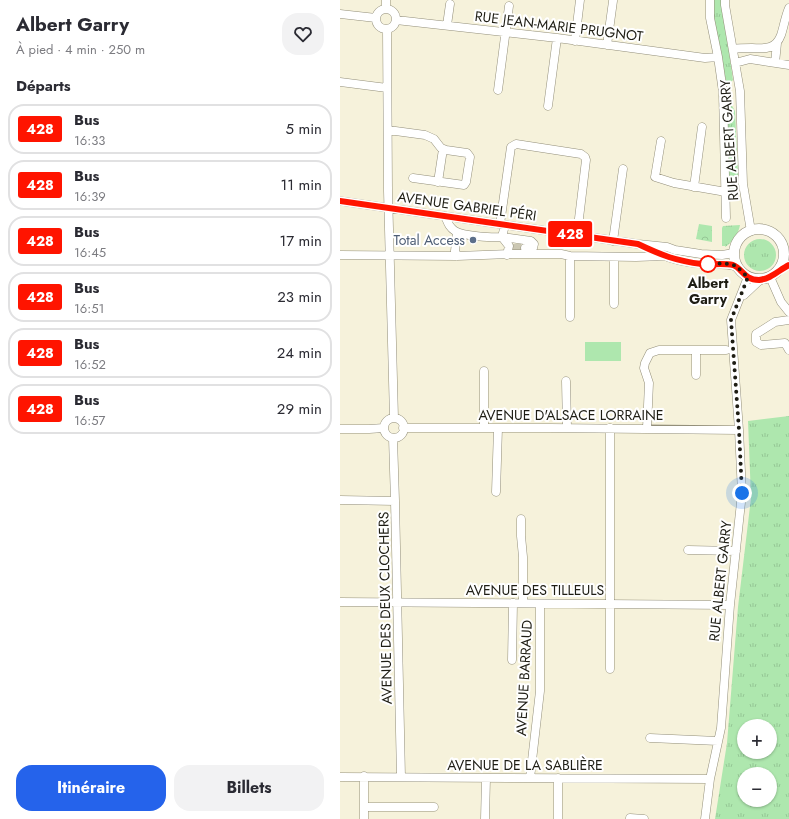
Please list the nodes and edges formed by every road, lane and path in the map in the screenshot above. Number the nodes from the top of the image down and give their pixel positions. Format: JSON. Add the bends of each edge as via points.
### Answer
{"nodes":[{"id":1,"x":580,"y":0,"type":"edge"},
{"id":2,"x":710,"y":0,"type":"edge"},
{"id":3,"x":725,"y":0,"type":"edge"},
{"id":4,"x":613,"y":1,"type":"dead end"},
{"id":5,"x":386,"y":4,"type":"edge"},
{"id":6,"x":450,"y":4,"type":"dead end"},
{"id":7,"x":509,"y":6,"type":"dead end"},
{"id":8,"x":789,"y":8,"type":"edge"},
{"id":9,"x":340,"y":14,"type":"edge"},
{"id":10,"x":376,"y":18,"type":"junction"},
{"id":11,"x":396,"y":20,"type":"junction"},
{"id":12,"x":447,"y":25,"type":"junction"},
{"id":13,"x":387,"y":29,"type":"junction"},
{"id":14,"x":506,"y":32,"type":"junction"},
{"id":15,"x":557,"y":38,"type":"junction"},
{"id":16,"x":575,"y":41,"type":"junction"},
{"id":17,"x":777,"y":43,"type":"junction"},
{"id":18,"x":607,"y":45,"type":"junction"},
{"id":19,"x":733,"y":49,"type":"junction"},
{"id":20,"x":718,"y":57,"type":"junction"},
{"id":21,"x":735,"y":63,"type":"junction"},
{"id":22,"x":775,"y":63,"type":"junction"},
{"id":23,"x":789,"y":65,"type":"edge"},
{"id":24,"x":340,"y":82,"type":"edge"},
{"id":25,"x":387,"y":88,"type":"junction"},
{"id":26,"x":498,"y":90,"type":"dead end"},
{"id":27,"x":548,"y":106,"type":"dead end"},
{"id":28,"x":702,"y":127,"type":"dead end"},
{"id":29,"x":388,"y":130,"type":"junction"},
{"id":30,"x":661,"y":141,"type":"dead end"},
{"id":31,"x":443,"y":149,"type":"junction"},
{"id":32,"x":622,"y":169,"type":"dead end"},
{"id":33,"x":413,"y":178,"type":"dead end"},
{"id":34,"x":438,"y":182,"type":"junction"},
{"id":35,"x":694,"y":187,"type":"junction"},
{"id":36,"x":726,"y":192,"type":"junction"},
{"id":37,"x":340,"y":201,"type":"edge"},
{"id":38,"x":390,"y":208,"type":"junction"},
{"id":39,"x":445,"y":216,"type":"junction"},
{"id":40,"x":726,"y":218,"type":"dead end"},
{"id":41,"x":502,"y":224,"type":"junction"},
{"id":42,"x":751,"y":231,"type":"junction"},
{"id":43,"x":457,"y":233,"type":"junction"},
{"id":44,"x":577,"y":235,"type":"junction"},
{"id":45,"x":502,"y":237,"type":"junction"},
{"id":46,"x":613,"y":240,"type":"junction"},
{"id":47,"x":638,"y":244,"type":"junction"},
{"id":48,"x":786,"y":247,"type":"edge"},
{"id":49,"x":525,"y":248,"type":"dead end"},
{"id":50,"x":509,"y":250,"type":"junction"},
{"id":51,"x":734,"y":253,"type":"junction"},
{"id":52,"x":340,"y":255,"type":"edge"},
{"id":53,"x":390,"y":255,"type":"junction"},
{"id":54,"x":457,"y":256,"type":"junction"},
{"id":55,"x":570,"y":256,"type":"junction"},
{"id":56,"x":664,"y":256,"type":"junction"},
{"id":57,"x":614,"y":257,"type":"junction"},
{"id":58,"x":789,"y":265,"type":"edge"},
{"id":59,"x":737,"y":267,"type":"junction"},
{"id":60,"x":779,"y":270,"type":"junction"},
{"id":61,"x":748,"y":277,"type":"junction"},
{"id":62,"x":765,"y":278,"type":"junction"},
{"id":63,"x":740,"y":298,"type":"junction"},
{"id":64,"x":614,"y":304,"type":"dead end"},
{"id":65,"x":789,"y":312,"type":"edge"},
{"id":66,"x":570,"y":317,"type":"dead end"},
{"id":67,"x":789,"y":320,"type":"edge"},
{"id":68,"x":696,"y":350,"type":"junction"},
{"id":69,"x":726,"y":350,"type":"dead end"},
{"id":70,"x":789,"y":350,"type":"edge"},
{"id":71,"x":484,"y":370,"type":"dead end"},
{"id":72,"x":696,"y":375,"type":"dead end"},
{"id":73,"x":566,"y":381,"type":"dead end"},
{"id":74,"x":394,"y":418,"type":"junction"},
{"id":75,"x":384,"y":428,"type":"junction"},
{"id":76,"x":403,"y":428,"type":"junction"},
{"id":77,"x":484,"y":428,"type":"junction"},
{"id":78,"x":498,"y":428,"type":"junction"},
{"id":79,"x":567,"y":428,"type":"junction"},
{"id":80,"x":610,"y":428,"type":"junction"},
{"id":81,"x":647,"y":428,"type":"junction"},
{"id":82,"x":340,"y":429,"type":"edge"},
{"id":83,"x":739,"y":430,"type":"junction"},
{"id":84,"x":393,"y":438,"type":"junction"},
{"id":85,"x":496,"y":492,"type":"dead end"},
{"id":86,"x":340,"y":500,"type":"edge"},
{"id":87,"x":395,"y":501,"type":"junction"},
{"id":88,"x":521,"y":519,"type":"dead end"},
{"id":89,"x":688,"y":550,"type":"dead end"},
{"id":90,"x":736,"y":551,"type":"junction"},
{"id":91,"x":340,"y":602,"type":"edge"},
{"id":92,"x":398,"y":603,"type":"junction"},
{"id":93,"x":513,"y":603,"type":"junction"},
{"id":94,"x":523,"y":603,"type":"junction"},
{"id":95,"x":540,"y":604,"type":"junction"},
{"id":96,"x":609,"y":604,"type":"junction"},
{"id":97,"x":730,"y":605,"type":"junction"},
{"id":98,"x":512,"y":660,"type":"dead end"},
{"id":99,"x":610,"y":669,"type":"dead end"},
{"id":100,"x":650,"y":738,"type":"dead end"},
{"id":101,"x":718,"y":741,"type":"junction"},
{"id":102,"x":364,"y":776,"type":"junction"},
{"id":103,"x":340,"y":777,"type":"edge"},
{"id":104,"x":401,"y":777,"type":"junction"},
{"id":105,"x":486,"y":778,"type":"junction"},
{"id":106,"x":530,"y":778,"type":"junction"},
{"id":107,"x":558,"y":778,"type":"junction"},
{"id":108,"x":710,"y":779,"type":"junction"},
{"id":109,"x":364,"y":807,"type":"junction"},
{"id":110,"x":434,"y":807,"type":"dead end"},
{"id":111,"x":630,"y":818,"type":"dead end"},
{"id":112,"x":364,"y":819,"type":"edge"},
{"id":113,"x":485,"y":819,"type":"edge"},
{"id":114,"x":558,"y":819,"type":"edge"},
{"id":115,"x":644,"y":819,"type":"edge"},
{"id":116,"x":705,"y":819,"type":"edge"}],
"edges":[{"from":1,"to":16,"type":"street"},
{"from":2,"to":20,"type":"street","name":"RUE ALBERT GARRY","via":[[710,18]]},
{"from":3,"to":19,"type":"street","name":"RUE ALBERT GARRY"},
{"from":4,"to":18,"type":"street"},
{"from":5,"to":10,"type":"street"},
{"from":5,"to":11,"type":"street","via":[[394,13]]},
{"from":6,"to":12,"type":"street"},
{"from":7,"to":14,"type":"street"},
{"from":8,"to":17,"type":"street"},
{"from":9,"to":10,"type":"street"},
{"from":10,"to":13,"type":"street","via":[[378,25]]},
{"from":11,"to":12,"type":"street","name":"RUE JEAN-MARIE PRUGNOT"},
{"from":11,"to":13,"type":"street","via":[[393,26]]},
{"from":12,"to":14,"type":"street","name":"RUE JEAN-MARIE PRUGNOT"},
{"from":13,"to":25,"type":"street"},
{"from":14,"to":15,"type":"street","name":"RUE JEAN-MARIE PRUGNOT"},
{"from":14,"to":26,"type":"street"},
{"from":15,"to":16,"type":"street","name":"RUE JEAN-MARIE PRUGNOT"},
{"from":15,"to":27,"type":"street"},
{"from":16,"to":18,"type":"street","name":"RUE JEAN-MARIE PRUGNOT"},
{"from":17,"to":19,"type":"street","via":[[767,49]]},
{"from":17,"to":22,"type":"street"},
{"from":18,"to":20,"type":"street","name":"RUE JEAN-MARIE PRUGNOT","via":[[705,58]]},
{"from":19,"to":21,"type":"street","name":"RUE ALBERT GARRY"},
{"from":20,"to":36,"type":"street","name":"RUE ALBERT GARRY","via":[[723,92]]},
{"from":21,"to":22,"type":"street","via":[[750,59]]},
{"from":21,"to":42,"type":"street","name":"RUE ALBERT GARRY","via":[[740,92],[744,184]]},
{"from":22,"to":23,"type":"street"},
{"from":24,"to":25,"type":"street"},
{"from":25,"to":29,"type":"street"},
{"from":28,"to":35,"type":"street"},
{"from":29,"to":31,"type":"street","via":[[425,135],[434,139]]},
{"from":29,"to":38,"type":"street"},
{"from":30,"to":35,"type":"street","via":[[655,177]]},
{"from":31,"to":34,"type":"street"},
{"from":31,"to":34,"type":"street","via":[[467,154],[470,157],[464,185]]},
{"from":32,"to":46,"type":"street"},
{"from":33,"to":34,"type":"street"},
{"from":35,"to":36,"type":"street"},
{"from":36,"to":40,"type":"street","name":"RUE ALBERT GARRY"},
{"from":37,"to":38,"type":"street","name":"AVENUE GABRIEL PÉRI"},
{"from":38,"to":39,"type":"street","name":"AVENUE GABRIEL PÉRI"},
{"from":38,"to":53,"type":"street"},
{"from":39,"to":41,"type":"street","name":"AVENUE GABRIEL PÉRI"},
{"from":39,"to":43,"type":"street","via":[[449,226]]},
{"from":41,"to":44,"type":"street","name":"AVENUE GABRIEL PÉRI"},
{"from":41,"to":44,"type":"street","via":[[512,147],[516,144],[583,155],[586,160]]},
{"from":41,"to":45,"type":"street"},
{"from":42,"to":48,"type":"main road","via":[[768,231]]},
{"from":42,"to":51,"type":"main road","via":[[739,239]]},
{"from":43,"to":45,"type":"street"},
{"from":43,"to":54,"type":"street"},
{"from":44,"to":46,"type":"street","name":"AVENUE GABRIEL PÉRI"},
{"from":45,"to":49,"type":"street","via":[[531,241],[534,244],[533,248]]},
{"from":45,"to":50,"type":"street"},
{"from":46,"to":47,"type":"street","name":"AVENUE GABRIEL PÉRI"},
{"from":47,"to":51,"type":"street","name":"AVENUE GABRIEL PÉRI","via":[[701,254]]},
{"from":47,"to":56,"type":"street","name":"AVENUE GABRIEL PÉRI"},
{"from":48,"to":60,"type":"main road"},
{"from":50,"to":54,"type":"street"},
{"from":50,"to":55,"type":"street"},
{"from":51,"to":59,"type":"main road"},
{"from":52,"to":53,"type":"street"},
{"from":53,"to":54,"type":"street"},
{"from":53,"to":74,"type":"street"},
{"from":55,"to":57,"type":"street"},
{"from":55,"to":66,"type":"street"},
{"from":56,"to":57,"type":"street"},
{"from":56,"to":59,"type":"street","name":"AVENUE GABRIEL PÉRI","via":[[674,260]]},
{"from":57,"to":64,"type":"street"},
{"from":58,"to":60,"type":"main road"},
{"from":59,"to":61,"type":"main road"},
{"from":60,"to":62,"type":"main road"},
{"from":61,"to":62,"type":"main road"},
{"from":61,"to":63,"type":"street","name":"RUE ALBERT GARRY"},
{"from":62,"to":63,"type":"street","name":"RUE ALBERT GARRY"},
{"from":62,"to":65,"type":"street"},
{"from":63,"to":83,"type":"street","name":"RUE ALBERT GARRY","via":[[731,320]]},
{"from":67,"to":70,"type":"street","via":[[774,322],[756,334],[756,342],[761,345],[785,343]]},
{"from":68,"to":69,"type":"street"},
{"from":68,"to":72,"type":"street"},
{"from":68,"to":81,"type":"street","via":[[659,350],[650,353],[644,368],[649,383]]},
{"from":71,"to":77,"type":"street"},
{"from":73,"to":79,"type":"street"},
{"from":74,"to":75,"type":"street","via":[[388,420]]},
{"from":74,"to":76,"type":"street","via":[[399,420]]},
{"from":75,"to":82,"type":"street"},
{"from":75,"to":84,"type":"street","via":[[387,436]]},
{"from":76,"to":77,"type":"street","name":"AVENUE D'ALSACE LORRAINE"},
{"from":76,"to":84,"type":"street","via":[[401,434]]},
{"from":77,"to":78,"type":"street","name":"AVENUE D'ALSACE LORRAINE"},
{"from":78,"to":79,"type":"street","name":"AVENUE D'ALSACE LORRAINE"},
{"from":78,"to":85,"type":"street"},
{"from":79,"to":80,"type":"street","name":"AVENUE D'ALSACE LORRAINE"},
{"from":80,"to":81,"type":"street","name":"AVENUE D'ALSACE LORRAINE"},
{"from":80,"to":96,"type":"street"},
{"from":81,"to":83,"type":"street","name":"AVENUE D'ALSACE LORRAINE"},
{"from":83,"to":90,"type":"street","name":"RUE ALBERT GARRY","via":[[742,493]]},
{"from":84,"to":87,"type":"street","name":"AVENUE DES DEUX CLOCHERS"},
{"from":86,"to":87,"type":"street"},
{"from":87,"to":92,"type":"street","name":"AVENUE DES DEUX CLOCHERS"},
{"from":88,"to":94,"type":"street"},
{"from":89,"to":90,"type":"street"},
{"from":90,"to":97,"type":"street","name":"RUE ALBERT GARRY"},
{"from":91,"to":92,"type":"street","name":"AVENUE DES TILLEULS"},
{"from":92,"to":93,"type":"street","name":"AVENUE DES TILLEULS"},
{"from":92,"to":104,"type":"street","name":"AVENUE DES DEUX CLOCHERS"},
{"from":93,"to":94,"type":"street","name":"AVENUE DES TILLEULS"},
{"from":93,"to":98,"type":"street"},
{"from":94,"to":95,"type":"street","name":"AVENUE DES TILLEULS"},
{"from":95,"to":96,"type":"street","name":"AVENUE DES TILLEULS"},
{"from":95,"to":106,"type":"street","name":"AVENUE BARRAUD","via":[[540,691]]},
{"from":96,"to":97,"type":"street","name":"AVENUE DES TILLEULS"},
{"from":96,"to":99,"type":"street"},
{"from":97,"to":101,"type":"street","name":"RUE ALBERT GARRY"},
{"from":100,"to":101,"type":"street"},
{"from":101,"to":108,"type":"street","name":"RUE ALBERT GARRY"},
{"from":102,"to":103,"type":"street","name":"AVENUE DE LA SABLIÈRE"},
{"from":102,"to":104,"type":"street","name":"AVENUE DE LA SABLIÈRE"},
{"from":102,"to":109,"type":"street"},
{"from":104,"to":105,"type":"street","name":"AVENUE DE LA SABLIÈRE"},
{"from":105,"to":106,"type":"street","name":"AVENUE DE LA SABLIÈRE"},
{"from":105,"to":113,"type":"street"},
{"from":106,"to":107,"type":"street","name":"AVENUE DE LA SABLIÈRE"},
{"from":107,"to":108,"type":"street","name":"AVENUE DE LA SABLIÈRE"},
{"from":107,"to":114,"type":"street"},
{"from":108,"to":116,"type":"street","name":"RUE ALBERT GARRY"},
{"from":109,"to":110,"type":"street"},
{"from":109,"to":112,"type":"street"},
{"from":111,"to":115,"type":"street"}]}
